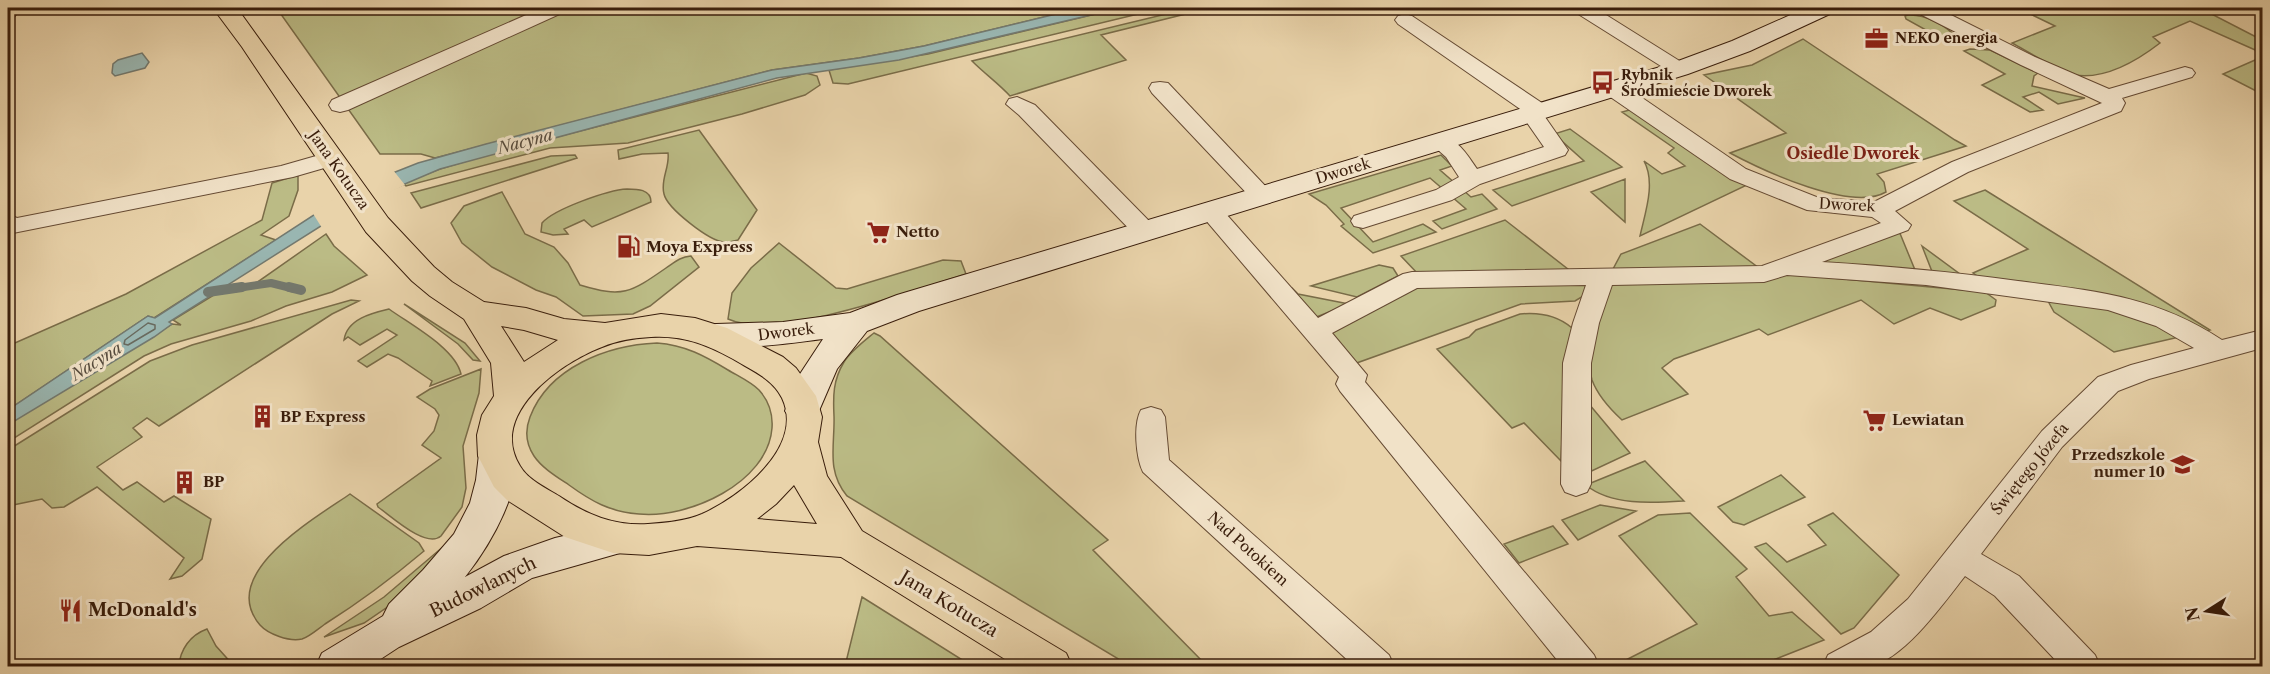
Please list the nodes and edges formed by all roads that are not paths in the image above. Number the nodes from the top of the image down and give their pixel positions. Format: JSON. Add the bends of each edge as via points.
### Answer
{"nodes":[{"id":1,"x":10,"y":8,"type":"edge"},
{"id":2,"x":225,"y":8,"type":"edge"},
{"id":3,"x":557,"y":8,"type":"edge"},
{"id":4,"x":1582,"y":8,"type":"edge"},
{"id":5,"x":1820,"y":8,"type":"edge"},
{"id":6,"x":1923,"y":8,"type":"edge"},
{"id":7,"x":8,"y":12,"type":"edge"},
{"id":8,"x":1405,"y":20,"type":"dead end"},
{"id":9,"x":1679,"y":69,"type":"junction"},
{"id":10,"x":2186,"y":74,"type":"dead end"},
{"id":11,"x":1160,"y":88,"type":"dead end"},
{"id":12,"x":1614,"y":89,"type":"junction"},
{"id":13,"x":2107,"y":96,"type":"junction"},
{"id":14,"x":1017,"y":104,"type":"dead end"},
{"id":15,"x":340,"y":105,"type":"dead end"},
{"id":16,"x":1536,"y":113,"type":"junction"},
{"id":17,"x":1440,"y":142,"type":"junction"},
{"id":18,"x":335,"y":165,"type":"junction"},
{"id":19,"x":1472,"y":179,"type":"junction"},
{"id":20,"x":1262,"y":196,"type":"junction"},
{"id":21,"x":1878,"y":210,"type":"junction"},
{"id":22,"x":1210,"y":212,"type":"junction"},
{"id":23,"x":1363,"y":221,"type":"dead end"},
{"id":24,"x":8,"y":222,"type":"edge"},
{"id":25,"x":1146,"y":232,"type":"junction"},
{"id":26,"x":1782,"y":267,"type":"junction"},
{"id":27,"x":1602,"y":278,"type":"junction"},
{"id":28,"x":475,"y":311,"type":"junction"},
{"id":29,"x":855,"y":323,"type":"junction"},
{"id":30,"x":1315,"y":331,"type":"junction"},
{"id":31,"x":603,"y":333,"type":"junction"},
{"id":32,"x":716,"y":335,"type":"junction"},
{"id":33,"x":2262,"y":339,"type":"edge"},
{"id":34,"x":2217,"y":350,"type":"junction"},
{"id":35,"x":510,"y":397,"type":"junction"},
{"id":36,"x":1151,"y":417,"type":"dead end"},
{"id":37,"x":801,"y":427,"type":"junction"},
{"id":38,"x":497,"y":454,"type":"junction"},
{"id":39,"x":1576,"y":483,"type":"dead end"},
{"id":40,"x":684,"y":534,"type":"junction"},
{"id":41,"x":620,"y":538,"type":"junction"},
{"id":42,"x":848,"y":542,"type":"junction"},
{"id":43,"x":1958,"y":558,"type":"junction"},
{"id":44,"x":384,"y":635,"type":"junction"},
{"id":45,"x":337,"y":666,"type":"edge"},
{"id":46,"x":1051,"y":666,"type":"edge"},
{"id":47,"x":1377,"y":666,"type":"edge"},
{"id":48,"x":1582,"y":666,"type":"edge"},
{"id":49,"x":1840,"y":666,"type":"edge"},
{"id":50,"x":2083,"y":666,"type":"edge"}],
"edges":[{"from":1,"to":7,"type":"street"},
{"from":2,"to":18,"type":"main road","name":"Jana Kotucza"},
{"from":3,"to":15,"type":"street"},
{"from":4,"to":9,"type":"street"},
{"from":5,"to":9,"type":"street","name":"Dworek","via":[[1741,46]]},
{"from":6,"to":13,"type":"street"},
{"from":8,"to":16,"type":"street"},
{"from":9,"to":12,"type":"street","name":"Dworek"},
{"from":10,"to":13,"type":"street"},
{"from":11,"to":20,"type":"street"},
{"from":12,"to":16,"type":"street","name":"Dworek"},
{"from":12,"to":21,"type":"street","name":"Dworek","via":[[1738,174],[1815,205]]},
{"from":13,"to":21,"type":"street","name":"Dworek","via":[[2113,106],[1960,167]]},
{"from":14,"to":25,"type":"street"},
{"from":16,"to":17,"type":"street","name":"Dworek"},
{"from":16,"to":19,"type":"street","via":[[1557,150]]},
{"from":17,"to":19,"type":"street","via":[[1454,152]]},
{"from":17,"to":20,"type":"street","name":"Dworek"},
{"from":18,"to":24,"type":"street","via":[[10,228]]},
{"from":18,"to":28,"type":"main road","name":"Jana Kotucza","via":[[377,225],[423,274]]},
{"from":19,"to":23,"type":"street","via":[[1444,195]]},
{"from":20,"to":22,"type":"street","name":"Dworek"},
{"from":21,"to":26,"type":"street","via":[[1899,225]]},
{"from":22,"to":25,"type":"street","name":"Dworek"},
{"from":22,"to":30,"type":"street"},
{"from":25,"to":29,"type":"street","name":"Dworek","via":[[908,303]]},
{"from":26,"to":27,"type":"street","via":[[1764,274]]},
{"from":26,"to":34,"type":"street","via":[[1907,275],[2108,301],[2176,325]]},
{"from":27,"to":30,"type":"street","via":[[1412,280]]},
{"from":27,"to":39,"type":"street","via":[[1577,363]]},
{"from":28,"to":31,"type":"main road","name":"Jana Kotucza","via":[[563,330]]},
{"from":28,"to":35,"type":"main road","name":"Jana Kotucza","via":[[508,363]]},
{"from":29,"to":32,"type":"street","name":"Dworek","via":[[783,333]]},
{"from":29,"to":37,"type":"street","name":"Dworek","via":[[821,363]]},
{"from":30,"to":48,"type":"street","via":[[1353,375],[1350,384]]},
{"from":31,"to":32,"type":"main road","name":"Jana Kotucza","via":[[672,325]]},
{"from":31,"to":35,"type":"main road","via":[[552,358]]},
{"from":32,"to":37,"type":"main road","name":"Jana Kotucza","via":[[784,375],[796,392]]},
{"from":33,"to":34,"type":"street","name":"Świętego Józefa"},
{"from":34,"to":43,"type":"street","name":"Świętego Józefa","via":[[2108,384],[2052,439]]},
{"from":35,"to":38,"type":"main road","via":[[495,433]]},
{"from":36,"to":47,"type":"street","name":"Nad Potokiem","via":[[1154,464]]},
{"from":37,"to":40,"type":"main road","via":[[784,473],[772,486],[746,507],[706,528]]},
{"from":37,"to":42,"type":"main road","name":"Jana Kotucza","via":[[809,479]]},
{"from":38,"to":41,"type":"main road","via":[[509,480],[561,518],[584,530]]},
{"from":38,"to":44,"type":"street","name":"Budowlanych","via":[[489,501],[465,551]]},
{"from":40,"to":41,"type":"main road","via":[[638,540]]},
{"from":40,"to":42,"type":"main road","name":"Jana Kotucza","via":[[745,533]]},
{"from":41,"to":44,"type":"street","name":"Budowlanych","via":[[518,567]]},
{"from":42,"to":46,"type":"main road","name":"Jana Kotucza"},
{"from":43,"to":49,"type":"street","name":"Świętego Józefa","via":[[1934,592],[1896,633],[1877,648]]},
{"from":43,"to":50,"type":"street","via":[[2007,586]]},
{"from":44,"to":45,"type":"street","name":"Budowlanych"}]}
